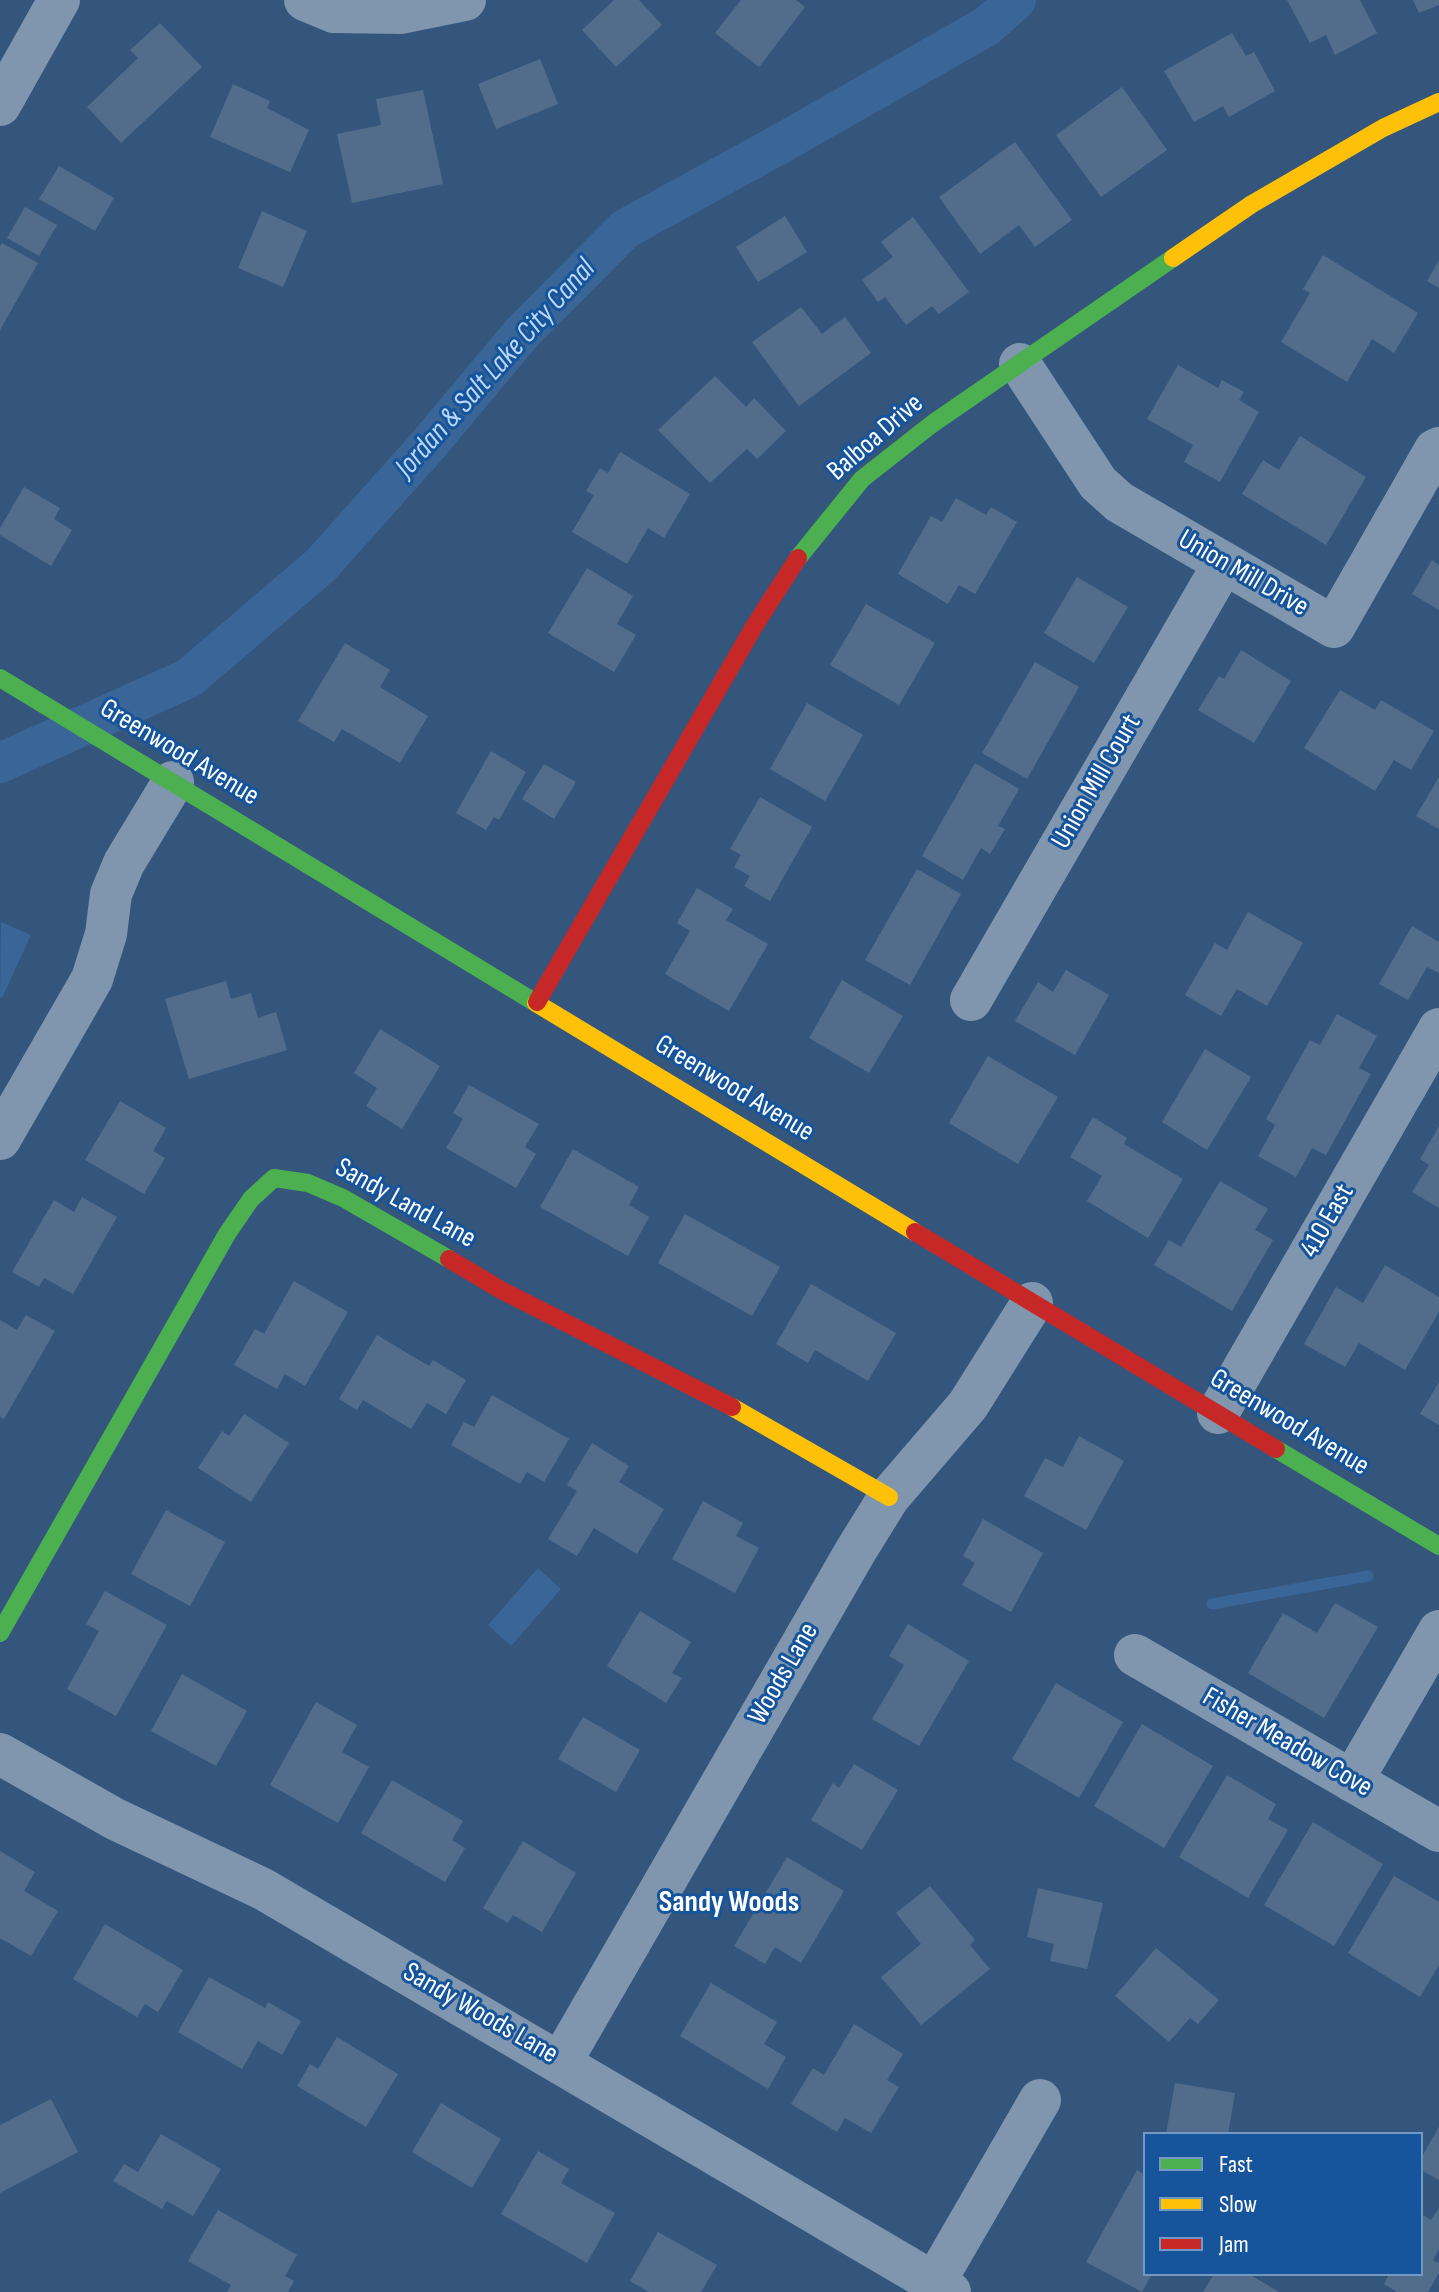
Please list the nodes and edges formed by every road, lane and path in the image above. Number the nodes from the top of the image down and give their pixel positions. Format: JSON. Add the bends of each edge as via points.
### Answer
{"nodes":[{"id":1,"x":59,"y":0,"type":"edge"},
{"id":2,"x":305,"y":0,"type":"edge"},
{"id":3,"x":465,"y":0,"type":"edge"},
{"id":4,"x":1439,"y":102,"type":"edge"},
{"id":5,"x":0,"y":105,"type":"edge"},
{"id":6,"x":1020,"y":364,"type":"junction"},
{"id":7,"x":1439,"y":448,"type":"edge"},
{"id":8,"x":1224,"y":563,"type":"junction"},
{"id":9,"x":0,"y":678,"type":"edge"},
{"id":10,"x":156,"y":772,"type":"junction"},
{"id":11,"x":971,"y":1000,"type":"dead end"},
{"id":12,"x":537,"y":1002,"type":"junction"},
{"id":13,"x":1439,"y":1029,"type":"edge"},
{"id":14,"x":0,"y":1139,"type":"edge"},
{"id":15,"x":1032,"y":1303,"type":"junction"},
{"id":16,"x":1218,"y":1413,"type":"junction"},
{"id":17,"x":889,"y":1497,"type":"junction"},
{"id":18,"x":1439,"y":1546,"type":"edge"},
{"id":19,"x":1439,"y":1631,"type":"edge"},
{"id":20,"x":0,"y":1633,"type":"edge"},
{"id":21,"x":1135,"y":1655,"type":"dead end"},
{"id":22,"x":0,"y":1754,"type":"edge"},
{"id":23,"x":1352,"y":1781,"type":"junction"},
{"id":24,"x":1439,"y":1831,"type":"edge"},
{"id":25,"x":561,"y":2062,"type":"junction"},
{"id":26,"x":1040,"y":2100,"type":"dead end"},
{"id":27,"x":938,"y":2289,"type":"edge"}],
"edges":[{"from":1,"to":5,"type":"street"},
{"from":2,"to":3,"type":"street","via":[[334,12],[401,13]]},
{"from":4,"to":6,"type":"street","name":"Balboa Drive","via":[[1252,204]]},
{"from":6,"to":8,"type":"street","name":"Union Mill Drive","via":[[1098,483],[1119,502]]},
{"from":6,"to":12,"type":"street","name":"Balboa Drive","via":[[862,479],[805,547]]},
{"from":7,"to":8,"type":"street","name":"Union Mill Drive","via":[[1334,627]]},
{"from":8,"to":11,"type":"street","name":"Union Mill Court"},
{"from":9,"to":10,"type":"street","name":"Greenwood Avenue"},
{"from":10,"to":12,"type":"street","name":"Greenwood Avenue"},
{"from":10,"to":14,"type":"street","via":[[111,894],[92,979]]},
{"from":12,"to":15,"type":"street","name":"Greenwood Avenue"},
{"from":13,"to":16,"type":"street","name":"410 East"},
{"from":15,"to":16,"type":"street","name":"Greenwood Avenue"},
{"from":15,"to":17,"type":"street","name":"Woods Lane","via":[[968,1405]]},
{"from":16,"to":18,"type":"street","name":"Greenwood Avenue"},
{"from":17,"to":20,"type":"street","name":"Sandy Land Lane","via":[[748,1415],[501,1290],[343,1198],[308,1183],[274,1178],[251,1199],[227,1234]]},
{"from":17,"to":25,"type":"street","name":"Woods Lane"},
{"from":19,"to":23,"type":"street"},
{"from":21,"to":23,"type":"street","name":"Fisher Meadow Cove"},
{"from":22,"to":25,"type":"street","name":"Sandy Woods Lane","via":[[115,1819],[263,1889]]},
{"from":23,"to":24,"type":"street","name":"Fisher Meadow Cove"},
{"from":25,"to":27,"type":"street","name":"Sandy Woods Lane"},
{"from":26,"to":27,"type":"street"}]}
